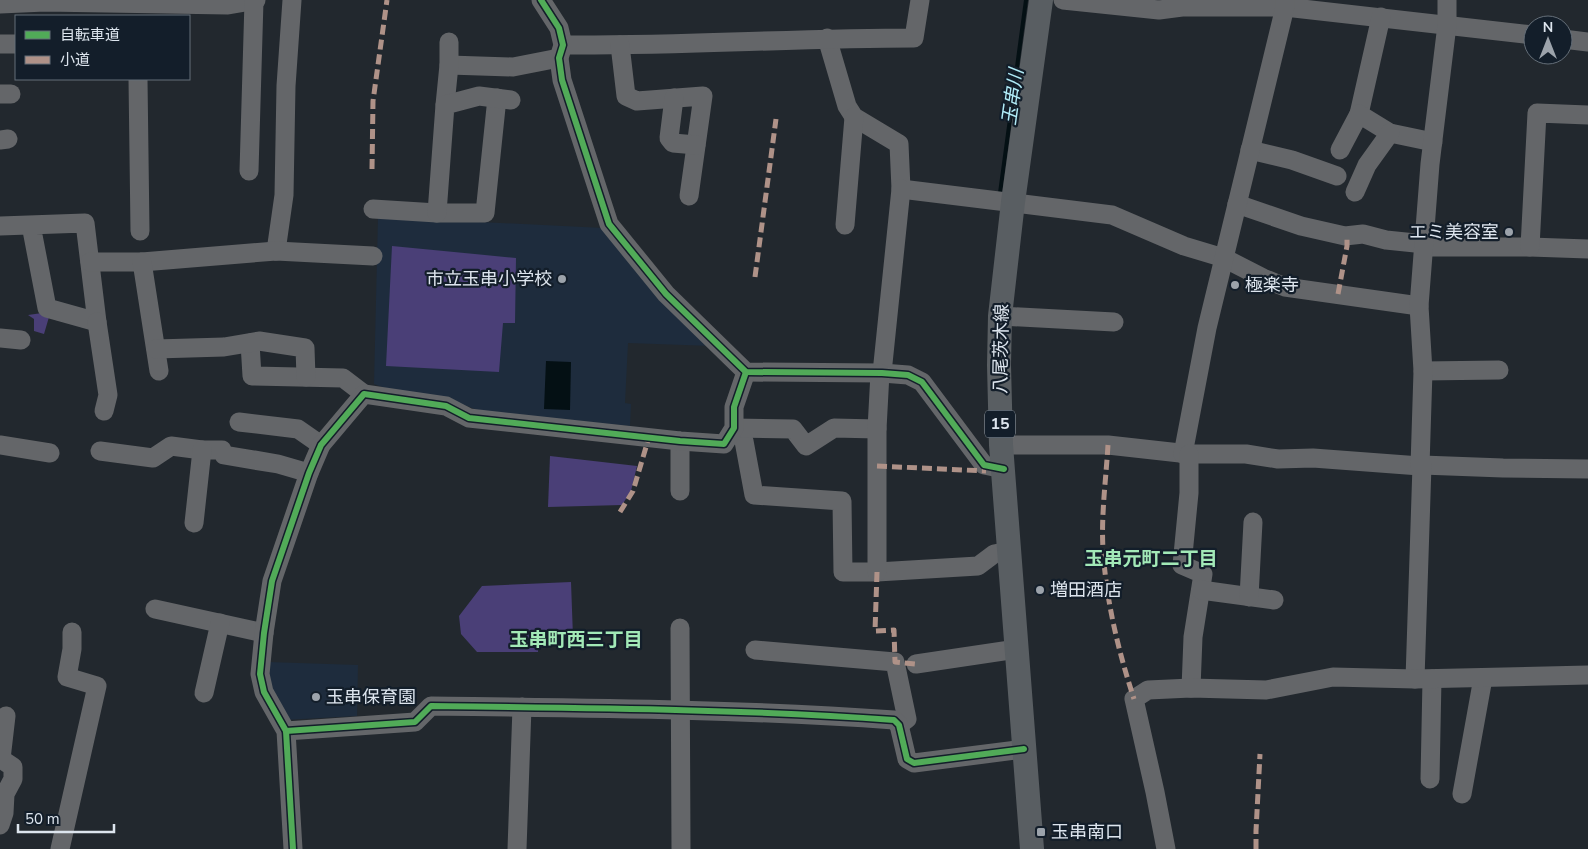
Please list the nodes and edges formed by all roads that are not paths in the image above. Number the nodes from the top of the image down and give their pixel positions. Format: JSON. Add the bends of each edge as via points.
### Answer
{"nodes":[{"id":1,"x":255,"y":0,"type":"edge"},
{"id":2,"x":292,"y":0,"type":"edge"},
{"id":3,"x":541,"y":0,"type":"edge"},
{"id":4,"x":920,"y":0,"type":"edge"},
{"id":5,"x":1041,"y":0,"type":"edge"},
{"id":6,"x":1063,"y":0,"type":"edge"},
{"id":7,"x":1447,"y":0,"type":"edge"},
{"id":8,"x":1285,"y":3,"type":"edge"},
{"id":9,"x":0,"y":4,"type":"edge"},
{"id":10,"x":137,"y":10,"type":"edge"},
{"id":11,"x":1381,"y":17,"type":"junction"},
{"id":12,"x":1447,"y":25,"type":"junction"},
{"id":13,"x":1523,"y":34,"type":"edge"},
{"id":14,"x":827,"y":38,"type":"junction"},
{"id":15,"x":1573,"y":40,"type":"edge"},
{"id":16,"x":449,"y":42,"type":"dead end"},
{"id":17,"x":1588,"y":42,"type":"edge"},
{"id":18,"x":0,"y":44,"type":"edge"},
{"id":19,"x":15,"y":44,"type":"edge"},
{"id":20,"x":620,"y":45,"type":"junction"},
{"id":21,"x":561,"y":51,"type":"junction"},
{"id":22,"x":449,"y":65,"type":"junction"},
{"id":23,"x":138,"y":80,"type":"edge"},
{"id":24,"x":674,"y":98,"type":"junction"},
{"id":25,"x":445,"y":105,"type":"junction"},
{"id":26,"x":1360,"y":114,"type":"junction"},
{"id":27,"x":1588,"y":116,"type":"edge"},
{"id":28,"x":854,"y":117,"type":"junction"},
{"id":29,"x":1390,"y":134,"type":"junction"},
{"id":30,"x":1433,"y":142,"type":"junction"},
{"id":31,"x":696,"y":145,"type":"junction"},
{"id":32,"x":1250,"y":150,"type":"junction"},
{"id":33,"x":1340,"y":150,"type":"dead end"},
{"id":34,"x":249,"y":171,"type":"dead end"},
{"id":35,"x":1337,"y":176,"type":"dead end"},
{"id":36,"x":901,"y":189,"type":"junction"},
{"id":37,"x":1355,"y":192,"type":"dead end"},
{"id":38,"x":689,"y":196,"type":"dead end"},
{"id":39,"x":1013,"y":202,"type":"junction"},
{"id":40,"x":1237,"y":204,"type":"junction"},
{"id":41,"x":373,"y":209,"type":"dead end"},
{"id":42,"x":437,"y":213,"type":"junction"},
{"id":43,"x":31,"y":225,"type":"junction"},
{"id":44,"x":845,"y":225,"type":"dead end"},
{"id":45,"x":0,"y":226,"type":"edge"},
{"id":46,"x":140,"y":231,"type":"dead end"},
{"id":47,"x":1424,"y":245,"type":"junction"},
{"id":48,"x":1530,"y":247,"type":"junction"},
{"id":49,"x":1588,"y":248,"type":"edge"},
{"id":50,"x":276,"y":251,"type":"junction"},
{"id":51,"x":374,"y":256,"type":"dead end"},
{"id":52,"x":1224,"y":258,"type":"junction"},
{"id":53,"x":90,"y":262,"type":"junction"},
{"id":54,"x":142,"y":262,"type":"junction"},
{"id":55,"x":1419,"y":306,"type":"junction"},
{"id":56,"x":1000,"y":316,"type":"junction"},
{"id":57,"x":97,"y":322,"type":"junction"},
{"id":58,"x":1114,"y":322,"type":"dead end"},
{"id":59,"x":0,"y":338,"type":"edge"},
{"id":60,"x":21,"y":340,"type":"dead end"},
{"id":61,"x":250,"y":343,"type":"junction"},
{"id":62,"x":156,"y":348,"type":"junction"},
{"id":63,"x":159,"y":370,"type":"dead end"},
{"id":64,"x":1499,"y":370,"type":"dead end"},
{"id":65,"x":1423,"y":371,"type":"junction"},
{"id":66,"x":746,"y":372,"type":"junction"},
{"id":67,"x":881,"y":373,"type":"junction"},
{"id":68,"x":306,"y":377,"type":"junction"},
{"id":69,"x":364,"y":394,"type":"junction"},
{"id":70,"x":104,"y":411,"type":"dead end"},
{"id":71,"x":239,"y":422,"type":"dead end"},
{"id":72,"x":734,"y":428,"type":"junction"},
{"id":73,"x":877,"y":430,"type":"junction"},
{"id":74,"x":680,"y":441,"type":"junction"},
{"id":75,"x":0,"y":445,"type":"edge"},
{"id":76,"x":320,"y":446,"type":"junction"},
{"id":77,"x":202,"y":450,"type":"junction"},
{"id":78,"x":100,"y":451,"type":"dead end"},
{"id":79,"x":50,"y":453,"type":"dead end"},
{"id":80,"x":1186,"y":454,"type":"junction"},
{"id":81,"x":1002,"y":457,"type":"junction"},
{"id":82,"x":1421,"y":465,"type":"junction"},
{"id":83,"x":1588,"y":469,"type":"edge"},
{"id":84,"x":309,"y":473,"type":"junction"},
{"id":85,"x":680,"y":491,"type":"dead end"},
{"id":86,"x":1253,"y":522,"type":"dead end"},
{"id":87,"x":194,"y":523,"type":"dead end"},
{"id":88,"x":1009,"y":551,"type":"junction"},
{"id":89,"x":877,"y":572,"type":"junction"},
{"id":90,"x":1200,"y":590,"type":"junction"},
{"id":91,"x":1249,"y":597,"type":"junction"},
{"id":92,"x":1274,"y":600,"type":"dead end"},
{"id":93,"x":155,"y":610,"type":"dead end"},
{"id":94,"x":220,"y":623,"type":"junction"},
{"id":95,"x":680,"y":628,"type":"dead end"},
{"id":96,"x":72,"y":632,"type":"dead end"},
{"id":97,"x":264,"y":632,"type":"junction"},
{"id":98,"x":1017,"y":648,"type":"junction"},
{"id":99,"x":755,"y":650,"type":"dead end"},
{"id":100,"x":916,"y":664,"type":"dead end"},
{"id":101,"x":1588,"y":675,"type":"edge"},
{"id":102,"x":1483,"y":678,"type":"junction"},
{"id":103,"x":1424,"y":679,"type":"junction"},
{"id":104,"x":1191,"y":688,"type":"junction"},
{"id":105,"x":204,"y":693,"type":"dead end"},
{"id":106,"x":522,"y":707,"type":"junction"},
{"id":107,"x":680,"y":709,"type":"junction"},
{"id":108,"x":6,"y":716,"type":"dead end"},
{"id":109,"x":900,"y":725,"type":"junction"},
{"id":110,"x":286,"y":731,"type":"junction"},
{"id":111,"x":1024,"y":749,"type":"junction"},
{"id":112,"x":1430,"y":778,"type":"dead end"},
{"id":113,"x":1462,"y":794,"type":"dead end"},
{"id":114,"x":0,"y":825,"type":"edge"},
{"id":115,"x":60,"y":849,"type":"edge"},
{"id":116,"x":293,"y":849,"type":"edge"},
{"id":117,"x":517,"y":849,"type":"edge"},
{"id":118,"x":681,"y":849,"type":"edge"},
{"id":119,"x":1032,"y":849,"type":"edge"},
{"id":120,"x":1166,"y":849,"type":"edge"}],
"edges":[{"from":1,"to":10,"type":"street","via":[[228,5]]},
{"from":1,"to":34,"type":"street"},
{"from":2,"to":50,"type":"street","via":[[284,195]]},
{"from":3,"to":21,"type":"street","via":[[559,28]]},
{"from":4,"to":14,"type":"street","via":[[914,38]]},
{"from":5,"to":39,"type":"main road","name":"八尾茨木線","number":"15"},
{"from":6,"to":8,"type":"street","via":[[1159,10]]},
{"from":7,"to":12,"type":"street"},
{"from":8,"to":11,"type":"street"},
{"from":8,"to":32,"type":"street"},
{"from":9,"to":10,"type":"street","via":[[46,2]]},
{"from":11,"to":12,"type":"street"},
{"from":11,"to":26,"type":"street"},
{"from":12,"to":13,"type":"street"},
{"from":12,"to":30,"type":"street"},
{"from":14,"to":20,"type":"street"},
{"from":14,"to":28,"type":"street","via":[[847,106]]},
{"from":15,"to":17,"type":"street"},
{"from":16,"to":22,"type":"street"},
{"from":18,"to":19,"type":"street"},
{"from":20,"to":21,"type":"street"},
{"from":20,"to":24,"type":"street","via":[[626,96],[637,101]]},
{"from":21,"to":22,"type":"street","via":[[512,67]]},
{"from":21,"to":66,"type":"street","via":[[562,80],[609,224],[666,294]]},
{"from":22,"to":25,"type":"street"},
{"from":23,"to":46,"type":"street"},
{"from":24,"to":31,"type":"street","via":[[669,138],[672,143]]},
{"from":24,"to":31,"type":"street","via":[[703,96]]},
{"from":25,"to":42,"type":"street"},
{"from":25,"to":42,"type":"street","via":[[479,96],[504,99],[485,213]]},
{"from":26,"to":29,"type":"street"},
{"from":26,"to":33,"type":"street"},
{"from":27,"to":48,"type":"street","via":[[1537,113]]},
{"from":28,"to":36,"type":"street","via":[[899,144]]},
{"from":28,"to":44,"type":"street"},
{"from":29,"to":30,"type":"street"},
{"from":29,"to":37,"type":"street","via":[[1367,165]]},
{"from":30,"to":47,"type":"street"},
{"from":31,"to":38,"type":"street"},
{"from":32,"to":35,"type":"street"},
{"from":32,"to":40,"type":"street"},
{"from":36,"to":39,"type":"street"},
{"from":36,"to":67,"type":"street"},
{"from":39,"to":52,"type":"street","via":[[1112,215],[1184,246]]},
{"from":39,"to":56,"type":"main road","name":"八尾茨木線","number":"15"},
{"from":40,"to":47,"type":"street","via":[[1301,226],[1345,236],[1363,234]]},
{"from":40,"to":52,"type":"street"},
{"from":41,"to":42,"type":"street"},
{"from":43,"to":45,"type":"street"},
{"from":43,"to":53,"type":"street","via":[[85,223]]},
{"from":43,"to":57,"type":"street","via":[[47,308]]},
{"from":47,"to":48,"type":"street"},
{"from":47,"to":55,"type":"street"},
{"from":48,"to":49,"type":"street"},
{"from":50,"to":51,"type":"street"},
{"from":50,"to":54,"type":"street"},
{"from":52,"to":55,"type":"street","via":[[1285,287]]},
{"from":52,"to":80,"type":"street","via":[[1207,328]]},
{"from":53,"to":54,"type":"street"},
{"from":53,"to":57,"type":"street"},
{"from":54,"to":62,"type":"street"},
{"from":55,"to":65,"type":"street"},
{"from":56,"to":58,"type":"street"},
{"from":56,"to":81,"type":"main road","name":"八尾茨木線","number":"15"},
{"from":57,"to":70,"type":"street","via":[[108,395]]},
{"from":59,"to":60,"type":"street"},
{"from":61,"to":62,"type":"street","via":[[224,347]]},
{"from":61,"to":68,"type":"street","via":[[259,341],[305,348]]},
{"from":61,"to":68,"type":"street","via":[[252,376]]},
{"from":62,"to":63,"type":"street"},
{"from":64,"to":65,"type":"street"},
{"from":65,"to":82,"type":"street"},
{"from":66,"to":67,"type":"street"},
{"from":66,"to":72,"type":"street","via":[[734,407]]},
{"from":67,"to":73,"type":"street"},
{"from":67,"to":81,"type":"street","via":[[908,375],[922,382],[984,465]]},
{"from":68,"to":69,"type":"street","via":[[343,378]]},
{"from":69,"to":74,"type":"street","via":[[446,406],[469,418]]},
{"from":69,"to":76,"type":"street"},
{"from":71,"to":76,"type":"street","via":[[298,429]]},
{"from":72,"to":73,"type":"street","via":[[793,429],[806,446],[834,428]]},
{"from":72,"to":74,"type":"street","via":[[724,444]]},
{"from":72,"to":89,"type":"street","via":[[744,441],[754,495],[842,500],[843,572]]},
{"from":73,"to":89,"type":"street"},
{"from":74,"to":85,"type":"street"},
{"from":75,"to":79,"type":"street"},
{"from":76,"to":84,"type":"street"},
{"from":77,"to":78,"type":"street","via":[[171,446],[153,458]]},
{"from":77,"to":84,"type":"street","via":[[222,450],[224,456],[269,462]]},
{"from":77,"to":87,"type":"street"},
{"from":80,"to":81,"type":"street","via":[[1108,446]]},
{"from":80,"to":82,"type":"street","via":[[1246,454],[1278,459]]},
{"from":80,"to":90,"type":"street","via":[[1188,493],[1182,565],[1203,574]]},
{"from":81,"to":88,"type":"main road","name":"八尾茨木線","number":"15"},
{"from":82,"to":83,"type":"street"},
{"from":82,"to":103,"type":"street"},
{"from":84,"to":97,"type":"street","via":[[272,582]]},
{"from":86,"to":91,"type":"street"},
{"from":88,"to":89,"type":"street","via":[[994,554],[978,566]]},
{"from":88,"to":98,"type":"main road","name":"八尾茨木線","number":"15"},
{"from":90,"to":91,"type":"street"},
{"from":90,"to":104,"type":"street","via":[[1193,637]]},
{"from":91,"to":92,"type":"street"},
{"from":93,"to":94,"type":"street"},
{"from":94,"to":97,"type":"street"},
{"from":94,"to":105,"type":"street"},
{"from":95,"to":107,"type":"street"},
{"from":96,"to":115,"type":"street","via":[[67,677],[98,686]]},
{"from":97,"to":110,"type":"street","via":[[260,674],[264,692]]},
{"from":98,"to":100,"type":"street"},
{"from":98,"to":111,"type":"main road","name":"八尾茨木線","number":"15"},
{"from":99,"to":109,"type":"street","via":[[895,662],[907,719]]},
{"from":101,"to":102,"type":"street"},
{"from":102,"to":103,"type":"street"},
{"from":102,"to":113,"type":"street"},
{"from":103,"to":104,"type":"street","via":[[1333,677],[1266,690]]},
{"from":103,"to":112,"type":"street"},
{"from":104,"to":120,"type":"street","via":[[1148,690],[1134,699]]},
{"from":106,"to":107,"type":"street"},
{"from":106,"to":110,"type":"street","via":[[431,706],[416,722]]},
{"from":106,"to":117,"type":"street"},
{"from":107,"to":109,"type":"street","via":[[894,720]]},
{"from":107,"to":118,"type":"street"},
{"from":108,"to":114,"type":"street","via":[[1,759],[13,767],[13,778],[5,794]]},
{"from":109,"to":111,"type":"street","via":[[907,759],[914,762]]},
{"from":110,"to":116,"type":"street"},
{"from":111,"to":119,"type":"main road","name":"八尾茨木線","number":"15"}]}
